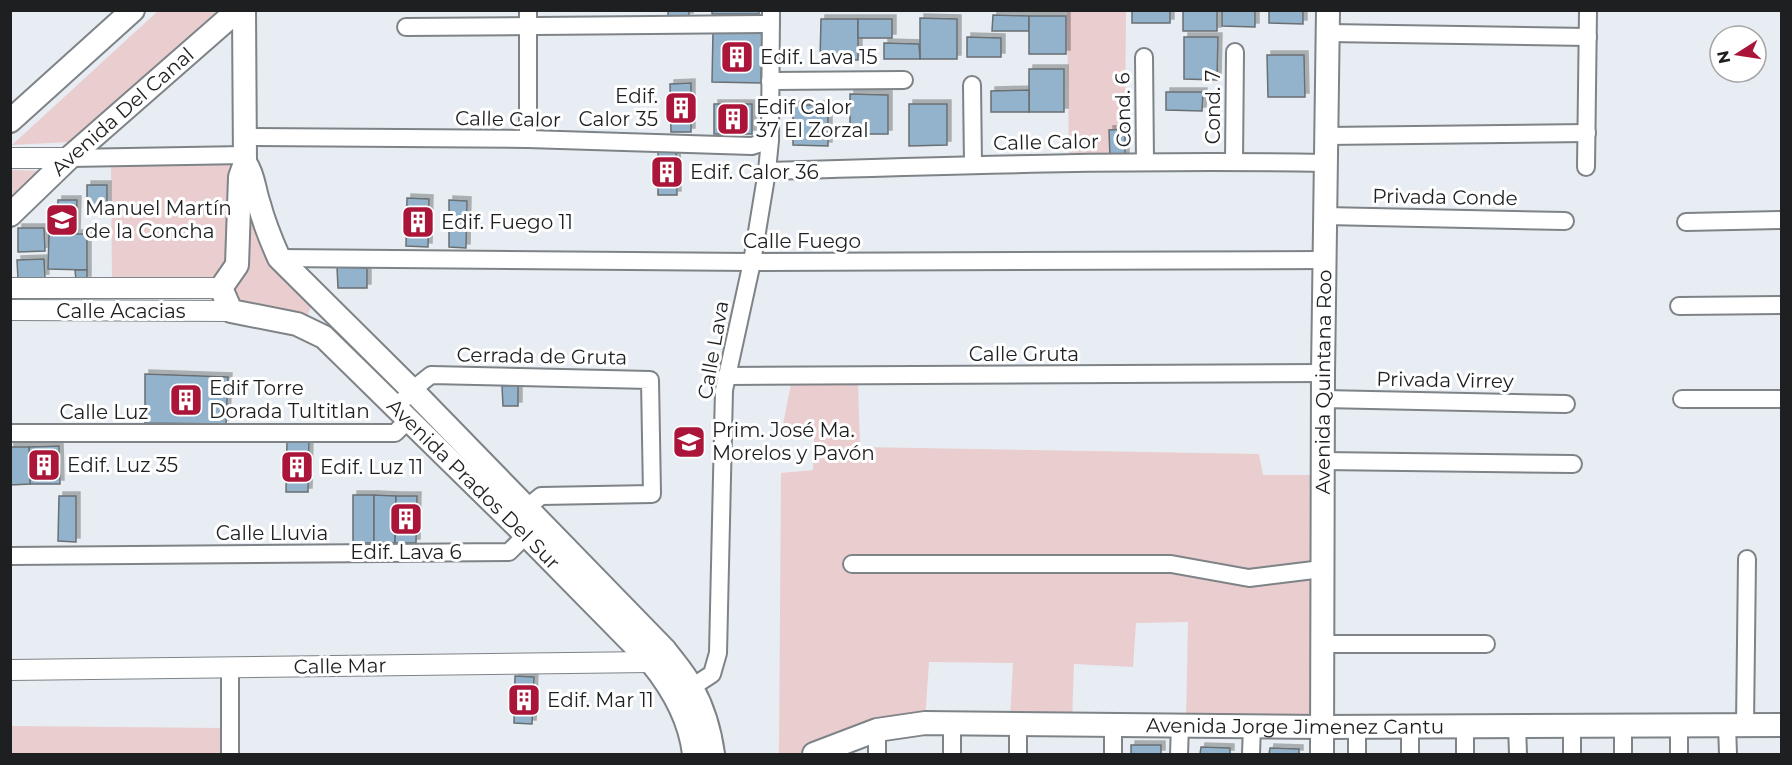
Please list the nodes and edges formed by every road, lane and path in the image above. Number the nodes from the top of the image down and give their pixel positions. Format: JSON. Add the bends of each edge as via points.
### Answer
{"nodes":[{"id":1,"x":237,"y":10,"type":"edge"},
{"id":2,"x":244,"y":10,"type":"edge"},
{"id":3,"x":1588,"y":10,"type":"edge"},
{"id":4,"x":122,"y":15,"type":"edge"},
{"id":5,"x":771,"y":17,"type":"edge"},
{"id":6,"x":528,"y":18,"type":"edge"},
{"id":7,"x":1328,"y":22,"type":"edge"},
{"id":8,"x":406,"y":27,"type":"dead end"},
{"id":9,"x":1587,"y":37,"type":"junction"},
{"id":10,"x":1235,"y":52,"type":"dead end"},
{"id":11,"x":1144,"y":57,"type":"dead end"},
{"id":12,"x":904,"y":80,"type":"dead end"},
{"id":13,"x":770,"y":81,"type":"junction"},
{"id":14,"x":972,"y":85,"type":"dead end"},
{"id":15,"x":12,"y":118,"type":"edge"},
{"id":16,"x":1587,"y":133,"type":"junction"},
{"id":17,"x":1326,"y":136,"type":"junction"},
{"id":18,"x":528,"y":139,"type":"junction"},
{"id":19,"x":770,"y":140,"type":"junction"},
{"id":20,"x":245,"y":151,"type":"junction"},
{"id":21,"x":10,"y":158,"type":"edge"},
{"id":22,"x":69,"y":158,"type":"junction"},
{"id":23,"x":1145,"y":162,"type":"junction"},
{"id":24,"x":1234,"y":162,"type":"junction"},
{"id":25,"x":973,"y":164,"type":"junction"},
{"id":26,"x":1325,"y":164,"type":"junction"},
{"id":27,"x":1586,"y":167,"type":"dead end"},
{"id":28,"x":767,"y":171,"type":"junction"},
{"id":29,"x":10,"y":215,"type":"edge"},
{"id":30,"x":1325,"y":216,"type":"junction"},
{"id":31,"x":1782,"y":220,"type":"edge"},
{"id":32,"x":1565,"y":221,"type":"dead end"},
{"id":33,"x":1686,"y":222,"type":"dead end"},
{"id":34,"x":279,"y":258,"type":"junction"},
{"id":35,"x":1324,"y":260,"type":"junction"},
{"id":36,"x":752,"y":262,"type":"junction"},
{"id":37,"x":10,"y":288,"type":"edge"},
{"id":38,"x":221,"y":288,"type":"junction"},
{"id":39,"x":1782,"y":305,"type":"edge"},
{"id":40,"x":1679,"y":306,"type":"dead end"},
{"id":41,"x":10,"y":310,"type":"edge"},
{"id":42,"x":231,"y":311,"type":"junction"},
{"id":43,"x":340,"y":318,"type":"junction"},
{"id":44,"x":324,"y":337,"type":"junction"},
{"id":45,"x":1323,"y":373,"type":"junction"},
{"id":46,"x":726,"y":376,"type":"junction"},
{"id":47,"x":412,"y":390,"type":"junction"},
{"id":48,"x":1323,"y":399,"type":"junction"},
{"id":49,"x":1682,"y":399,"type":"dead end"},
{"id":50,"x":1782,"y":399,"type":"edge"},
{"id":51,"x":1566,"y":404,"type":"dead end"},
{"id":52,"x":403,"y":413,"type":"junction"},
{"id":53,"x":10,"y":433,"type":"edge"},
{"id":54,"x":1322,"y":461,"type":"junction"},
{"id":55,"x":1573,"y":464,"type":"dead end"},
{"id":56,"x":521,"y":521,"type":"junction"},
{"id":57,"x":10,"y":556,"type":"edge"},
{"id":58,"x":1747,"y":559,"type":"dead end"},
{"id":59,"x":852,"y":564,"type":"dead end"},
{"id":60,"x":1322,"y":569,"type":"junction"},
{"id":61,"x":1322,"y":644,"type":"junction"},
{"id":62,"x":1486,"y":644,"type":"dead end"},
{"id":63,"x":658,"y":656,"type":"junction"},
{"id":64,"x":230,"y":667,"type":"junction"},
{"id":65,"x":10,"y":670,"type":"edge"},
{"id":66,"x":692,"y":687,"type":"junction"},
{"id":67,"x":952,"y":723,"type":"junction"},
{"id":68,"x":1018,"y":724,"type":"junction"},
{"id":69,"x":1113,"y":724,"type":"junction"},
{"id":70,"x":1180,"y":725,"type":"junction"},
{"id":71,"x":1736,"y":725,"type":"junction"},
{"id":72,"x":1782,"y":725,"type":"edge"},
{"id":73,"x":1252,"y":726,"type":"junction"},
{"id":74,"x":1321,"y":726,"type":"junction"},
{"id":75,"x":1357,"y":726,"type":"junction"},
{"id":76,"x":1410,"y":726,"type":"junction"},
{"id":77,"x":1465,"y":726,"type":"junction"},
{"id":78,"x":1517,"y":726,"type":"junction"},
{"id":79,"x":1572,"y":726,"type":"junction"},
{"id":80,"x":1623,"y":726,"type":"junction"},
{"id":81,"x":1679,"y":726,"type":"junction"},
{"id":82,"x":877,"y":730,"type":"junction"},
{"id":83,"x":230,"y":754,"type":"edge"},
{"id":84,"x":694,"y":754,"type":"edge"},
{"id":85,"x":713,"y":754,"type":"edge"},
{"id":86,"x":814,"y":754,"type":"edge"},
{"id":87,"x":877,"y":754,"type":"edge"},
{"id":88,"x":951,"y":754,"type":"edge"},
{"id":89,"x":1018,"y":754,"type":"edge"},
{"id":90,"x":1113,"y":754,"type":"edge"},
{"id":91,"x":1179,"y":754,"type":"edge"},
{"id":92,"x":1251,"y":754,"type":"edge"},
{"id":93,"x":1322,"y":754,"type":"edge"},
{"id":94,"x":1358,"y":754,"type":"edge"},
{"id":95,"x":1410,"y":754,"type":"edge"},
{"id":96,"x":1465,"y":754,"type":"edge"},
{"id":97,"x":1518,"y":754,"type":"edge"},
{"id":98,"x":1572,"y":754,"type":"edge"},
{"id":99,"x":1623,"y":754,"type":"edge"},
{"id":100,"x":1680,"y":754,"type":"edge"},
{"id":101,"x":1728,"y":754,"type":"edge"}],
"edges":[{"from":1,"to":22,"type":"main road","name":"Avenida Del Canal"},
{"from":2,"to":20,"type":"main road","name":"Avenida Prados Del Sur"},
{"from":3,"to":9,"type":"street"},
{"from":4,"to":15,"type":"main road"},
{"from":5,"to":6,"type":"street"},
{"from":5,"to":13,"type":"street","name":"Calle Lava"},
{"from":6,"to":8,"type":"street"},
{"from":6,"to":18,"type":"street"},
{"from":7,"to":9,"type":"street"},
{"from":7,"to":17,"type":"main road","name":"Avenida Quintana Roo"},
{"from":9,"to":16,"type":"street"},
{"from":10,"to":24,"type":"street","name":"Cond. 7"},
{"from":11,"to":23,"type":"street","name":"Cond. 6"},
{"from":12,"to":13,"type":"street"},
{"from":13,"to":19,"type":"street","name":"Calle Lava"},
{"from":14,"to":25,"type":"street"},
{"from":16,"to":17,"type":"street"},
{"from":16,"to":27,"type":"street"},
{"from":17,"to":26,"type":"main road","name":"Avenida Quintana Roo"},
{"from":18,"to":19,"type":"street","name":"Calle Calor","via":[[752,146]]},
{"from":18,"to":20,"type":"street","name":"Calle Calor"},
{"from":19,"to":28,"type":"street","name":"Calle Lava"},
{"from":20,"to":22,"type":"street","name":"Calle Calor"},
{"from":20,"to":34,"type":"main road","name":"Avenida Prados Del Sur","via":[[267,231]]},
{"from":20,"to":38,"type":"main road","name":"Avenida Prados Del Sur","via":[[240,177],[237,265]]},
{"from":21,"to":22,"type":"street"},
{"from":22,"to":29,"type":"main road","name":"Avenida Del Canal"},
{"from":23,"to":24,"type":"street","name":"Calle Calor"},
{"from":23,"to":25,"type":"street","name":"Calle Calor"},
{"from":24,"to":26,"type":"street","name":"Calle Calor"},
{"from":25,"to":28,"type":"street","name":"Calle Calor"},
{"from":26,"to":30,"type":"main road","name":"Avenida Quintana Roo"},
{"from":28,"to":36,"type":"street","name":"Calle Lava"},
{"from":30,"to":32,"type":"street","name":"Privada Conde"},
{"from":30,"to":35,"type":"main road","name":"Avenida Quintana Roo"},
{"from":31,"to":33,"type":"street"},
{"from":34,"to":36,"type":"street","name":"Calle Fuego"},
{"from":34,"to":43,"type":"main road","name":"Avenida Prados Del Sur"},
{"from":35,"to":36,"type":"street","name":"Calle Fuego"},
{"from":35,"to":45,"type":"main road","name":"Avenida Quintana Roo"},
{"from":36,"to":46,"type":"street","name":"Calle Lava"},
{"from":37,"to":38,"type":"street","name":"Calle Acacias"},
{"from":38,"to":42,"type":"main road"},
{"from":39,"to":40,"type":"street"},
{"from":41,"to":42,"type":"street","name":"Calle Acacias"},
{"from":42,"to":44,"type":"main road","name":"Avenida Prados Del Sur","via":[[297,324]]},
{"from":43,"to":44,"type":"street"},
{"from":43,"to":47,"type":"main road","name":"Avenida Prados Del Sur"},
{"from":44,"to":52,"type":"main road","name":"Avenida Prados Del Sur"},
{"from":45,"to":46,"type":"street","name":"Calle Gruta"},
{"from":45,"to":48,"type":"main road","name":"Avenida Quintana Roo"},
{"from":46,"to":66,"type":"street","name":"Calle Lava","via":[[718,653],[712,674]]},
{"from":47,"to":52,"type":"street","name":"Cerrada de Gruta"},
{"from":47,"to":56,"type":"main road","name":"Avenida Prados Del Sur"},
{"from":47,"to":56,"type":"street","name":"Cerrada de Gruta","via":[[431,375],[650,380],[652,494],[541,496]]},
{"from":48,"to":51,"type":"street","name":"Privada Virrey"},
{"from":48,"to":54,"type":"main road","name":"Avenida Quintana Roo"},
{"from":49,"to":50,"type":"street"},
{"from":52,"to":53,"type":"street","name":"Calle Luz","via":[[394,433]]},
{"from":52,"to":56,"type":"main road","name":"Avenida Prados Del Sur"},
{"from":54,"to":55,"type":"street"},
{"from":54,"to":60,"type":"main road","name":"Avenida Quintana Roo"},
{"from":56,"to":57,"type":"street","name":"Calle Lluvia","via":[[510,552]]},
{"from":56,"to":63,"type":"main road","name":"Avenida Prados Del Sur"},
{"from":58,"to":71,"type":"street"},
{"from":59,"to":60,"type":"street","via":[[1171,564],[1250,578]]},
{"from":60,"to":61,"type":"main road","name":"Avenida Quintana Roo"},
{"from":61,"to":62,"type":"street"},
{"from":61,"to":74,"type":"main road","name":"Avenida Quintana Roo"},
{"from":63,"to":64,"type":"street","name":"Calle Mar"},
{"from":63,"to":66,"type":"main road","name":"Avenida Prados Del Sur"},
{"from":63,"to":84,"type":"main road","name":"Avenida Prados Del Sur","via":[[683,711]]},
{"from":64,"to":65,"type":"street","name":"Calle Mar"},
{"from":64,"to":83,"type":"street"},
{"from":66,"to":85,"type":"main road","name":"Avenida Prados Del Sur"},
{"from":67,"to":68,"type":"main road","name":"Avenida Jorge Jimenez Cantu"},
{"from":67,"to":82,"type":"main road","name":"Avenida Jorge Jimenez Cantu"},
{"from":67,"to":88,"type":"street"},
{"from":68,"to":69,"type":"main road","name":"Avenida Jorge Jimenez Cantu"},
{"from":68,"to":89,"type":"street"},
{"from":69,"to":70,"type":"main road","name":"Avenida Jorge Jimenez Cantu"},
{"from":69,"to":90,"type":"street"},
{"from":70,"to":73,"type":"main road","name":"Avenida Jorge Jimenez Cantu"},
{"from":70,"to":91,"type":"street"},
{"from":71,"to":72,"type":"main road","name":"Avenida Jorge Jimenez Cantu"},
{"from":71,"to":81,"type":"main road","name":"Avenida Jorge Jimenez Cantu"},
{"from":71,"to":101,"type":"street"},
{"from":73,"to":74,"type":"main road","name":"Avenida Jorge Jimenez Cantu"},
{"from":73,"to":92,"type":"street"},
{"from":74,"to":75,"type":"main road","name":"Avenida Jorge Jimenez Cantu"},
{"from":74,"to":93,"type":"main road","name":"Avenida Quintana Roo"},
{"from":75,"to":76,"type":"main road","name":"Avenida Jorge Jimenez Cantu"},
{"from":75,"to":94,"type":"street"},
{"from":76,"to":77,"type":"main road","name":"Avenida Jorge Jimenez Cantu"},
{"from":76,"to":95,"type":"street"},
{"from":77,"to":78,"type":"main road","name":"Avenida Jorge Jimenez Cantu"},
{"from":77,"to":96,"type":"street"},
{"from":78,"to":79,"type":"main road","name":"Avenida Jorge Jimenez Cantu"},
{"from":78,"to":97,"type":"street"},
{"from":79,"to":80,"type":"main road","name":"Avenida Jorge Jimenez Cantu"},
{"from":79,"to":98,"type":"street"},
{"from":80,"to":81,"type":"main road","name":"Avenida Jorge Jimenez Cantu"},
{"from":80,"to":99,"type":"street"},
{"from":81,"to":100,"type":"street"},
{"from":82,"to":86,"type":"main road","name":"Avenida Jorge Jimenez Cantu"},
{"from":82,"to":87,"type":"street"}]}
